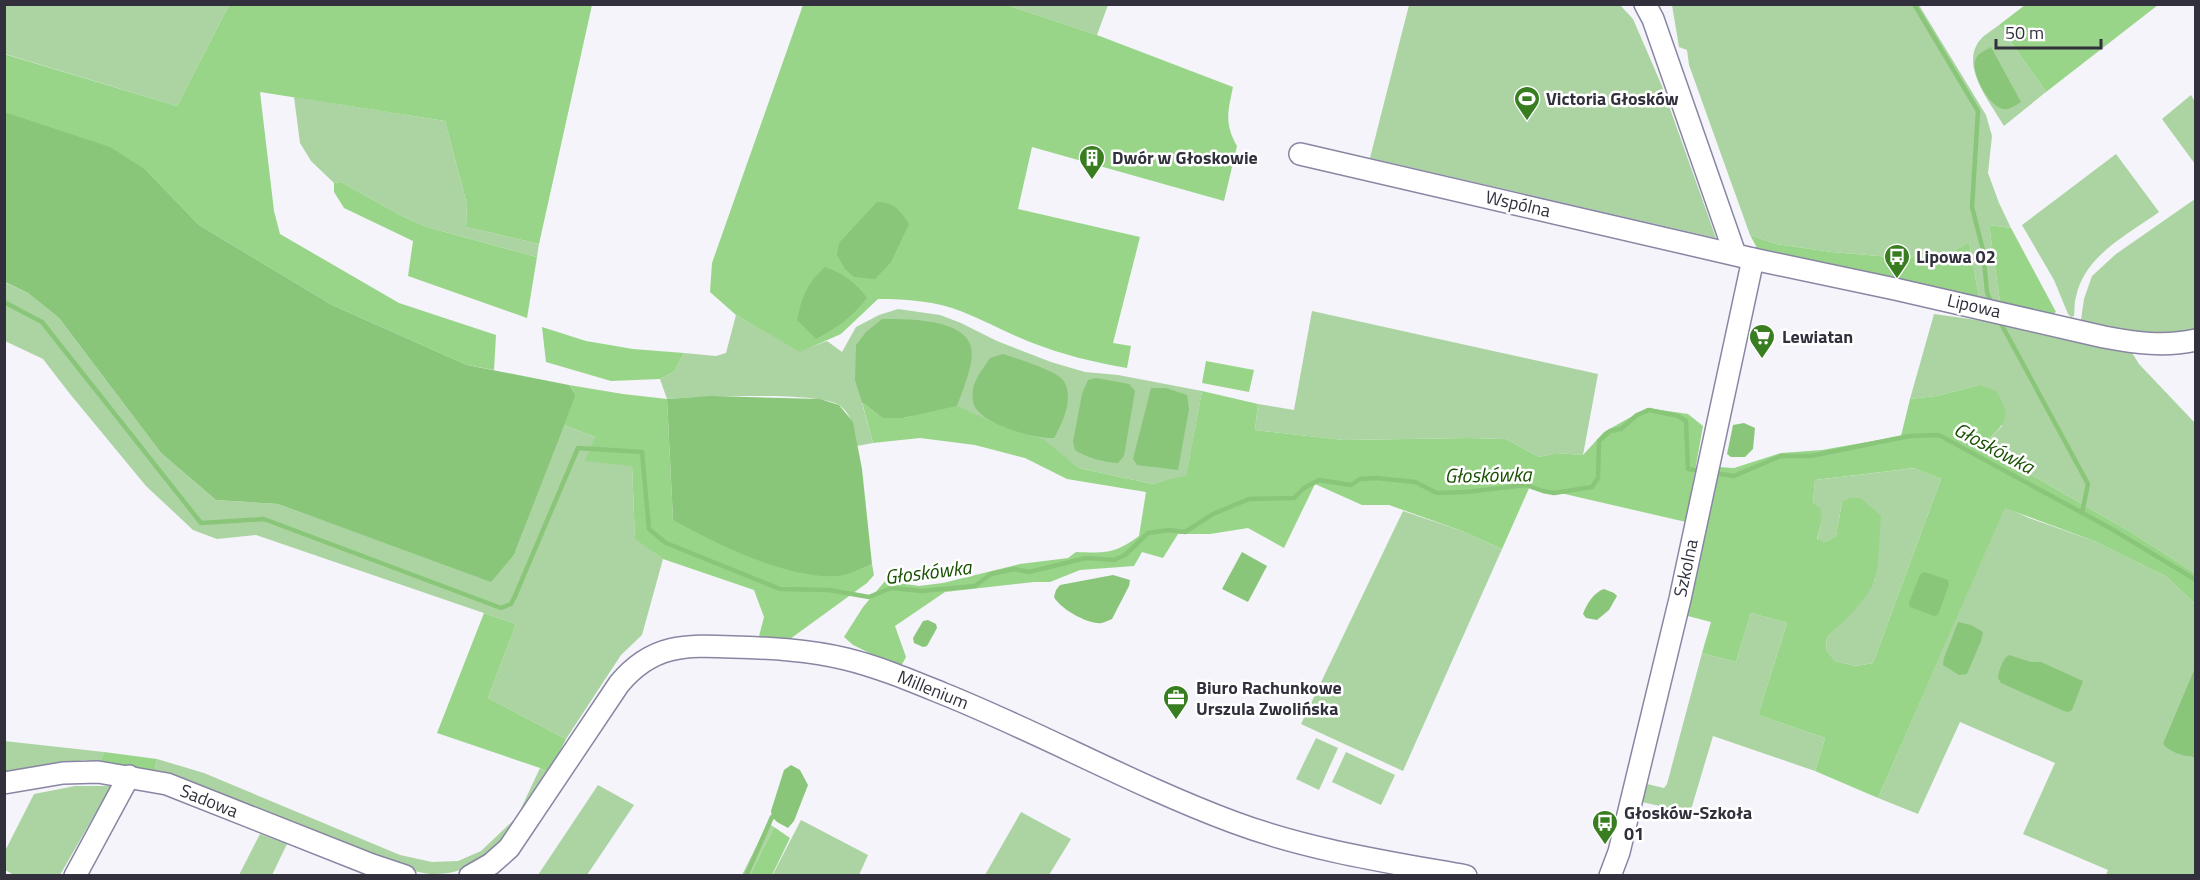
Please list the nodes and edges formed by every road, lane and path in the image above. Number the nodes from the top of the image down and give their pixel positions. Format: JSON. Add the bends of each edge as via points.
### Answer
{"nodes":[{"id":1,"x":1645,"y":4,"type":"edge"},
{"id":2,"x":1300,"y":154,"type":"dead end"},
{"id":3,"x":1744,"y":257,"type":"junction"},
{"id":4,"x":2196,"y":340,"type":"edge"},
{"id":5,"x":129,"y":776,"type":"junction"},
{"id":6,"x":4,"y":783,"type":"edge"},
{"id":7,"x":1440,"y":873,"type":"edge"},
{"id":8,"x":477,"y":874,"type":"edge"},
{"id":9,"x":75,"y":876,"type":"edge"},
{"id":10,"x":405,"y":876,"type":"edge"},
{"id":11,"x":1466,"y":876,"type":"edge"},
{"id":12,"x":1610,"y":876,"type":"edge"}],
"edges":[{"from":1,"to":3,"type":"street"},
{"from":2,"to":3,"type":"street","name":"Wspólna"},
{"from":3,"to":4,"type":"street","name":"Lipowa","via":[[2139,344]]},
{"from":3,"to":12,"type":"street","name":"Szkolna","via":[[1704,486],[1660,685]]},
{"from":5,"to":6,"type":"street","name":"Sadowa","via":[[85,772]]},
{"from":5,"to":9,"type":"street"},
{"from":5,"to":10,"type":"street","name":"Sadowa","via":[[179,788]]},
{"from":7,"to":8,"type":"street","name":"Millenium","via":[[1266,834],[1186,803],[968,704],[863,664],[806,652],[705,646],[663,651],[632,670],[516,839]]},
{"from":7,"to":11,"type":"street","name":"Millenium"}]}
